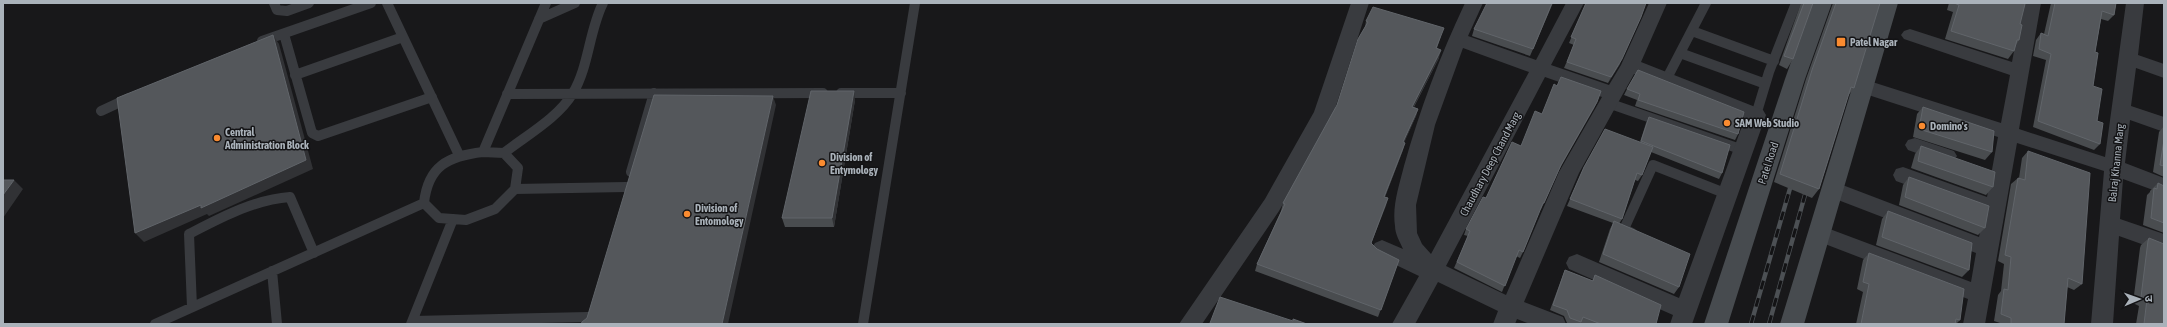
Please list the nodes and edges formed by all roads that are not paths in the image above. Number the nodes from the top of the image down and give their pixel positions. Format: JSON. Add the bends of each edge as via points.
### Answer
{"nodes":[{"id":1,"x":274,"y":3,"type":"edge"},
{"id":2,"x":309,"y":3,"type":"edge"},
{"id":3,"x":371,"y":3,"type":"edge"},
{"id":4,"x":387,"y":3,"type":"edge"},
{"id":5,"x":546,"y":3,"type":"edge"},
{"id":6,"x":575,"y":3,"type":"edge"},
{"id":7,"x":603,"y":3,"type":"edge"},
{"id":8,"x":915,"y":3,"type":"edge"},
{"id":9,"x":1360,"y":3,"type":"edge"},
{"id":10,"x":1474,"y":3,"type":"edge"},
{"id":11,"x":1575,"y":3,"type":"edge"},
{"id":12,"x":1658,"y":3,"type":"edge"},
{"id":13,"x":1706,"y":3,"type":"edge"},
{"id":14,"x":1796,"y":3,"type":"edge"},
{"id":15,"x":1822,"y":3,"type":"edge"},
{"id":16,"x":1888,"y":3,"type":"edge"},
{"id":17,"x":2032,"y":3,"type":"edge"},
{"id":18,"x":2135,"y":3,"type":"edge"},
{"id":19,"x":539,"y":20,"type":"junction"},
{"id":20,"x":1692,"y":31,"type":"junction"},
{"id":21,"x":284,"y":34,"type":"junction"},
{"id":22,"x":1910,"y":35,"type":"dead end"},
{"id":23,"x":403,"y":37,"type":"junction"},
{"id":24,"x":1457,"y":39,"type":"junction"},
{"id":25,"x":255,"y":44,"type":"edge"},
{"id":26,"x":1680,"y":53,"type":"junction"},
{"id":27,"x":2129,"y":59,"type":"junction"},
{"id":28,"x":1774,"y":61,"type":"junction"},
{"id":29,"x":1630,"y":65,"type":"junction"},
{"id":30,"x":1540,"y":68,"type":"junction"},
{"id":31,"x":2020,"y":71,"type":"junction"},
{"id":32,"x":2164,"y":71,"type":"edge"},
{"id":33,"x":295,"y":75,"type":"junction"},
{"id":34,"x":1666,"y":80,"type":"junction"},
{"id":35,"x":1763,"y":84,"type":"junction"},
{"id":36,"x":1863,"y":86,"type":"junction"},
{"id":37,"x":654,"y":93,"type":"junction"},
{"id":38,"x":901,"y":93,"type":"junction"},
{"id":39,"x":507,"y":94,"type":"junction"},
{"id":40,"x":573,"y":94,"type":"junction"},
{"id":41,"x":135,"y":96,"type":"edge"},
{"id":42,"x":432,"y":97,"type":"junction"},
{"id":43,"x":1611,"y":98,"type":"junction"},
{"id":44,"x":2122,"y":110,"type":"junction"},
{"id":45,"x":101,"y":111,"type":"dead end"},
{"id":46,"x":1756,"y":115,"type":"junction"},
{"id":47,"x":2164,"y":125,"type":"edge"},
{"id":48,"x":2009,"y":133,"type":"junction"},
{"id":49,"x":1915,"y":145,"type":"dead end"},
{"id":50,"x":1743,"y":150,"type":"junction"},
{"id":51,"x":483,"y":152,"type":"junction"},
{"id":52,"x":504,"y":153,"type":"junction"},
{"id":53,"x":459,"y":155,"type":"junction"},
{"id":54,"x":2114,"y":167,"type":"junction"},
{"id":55,"x":1903,"y":175,"type":"dead end"},
{"id":56,"x":2002,"y":175,"type":"junction"},
{"id":57,"x":2164,"y":186,"type":"edge"},
{"id":58,"x":515,"y":189,"type":"junction"},
{"id":59,"x":1832,"y":189,"type":"junction"},
{"id":60,"x":1727,"y":194,"type":"junction"},
{"id":61,"x":424,"y":203,"type":"junction"},
{"id":62,"x":1995,"y":209,"type":"junction"},
{"id":63,"x":453,"y":219,"type":"junction"},
{"id":64,"x":2111,"y":224,"type":"junction"},
{"id":65,"x":1819,"y":233,"type":"junction"},
{"id":66,"x":1645,"y":238,"type":"edge"},
{"id":67,"x":2164,"y":243,"type":"edge"},
{"id":68,"x":1382,"y":249,"type":"dead end"},
{"id":69,"x":1988,"y":249,"type":"junction"},
{"id":70,"x":314,"y":253,"type":"junction"},
{"id":71,"x":1577,"y":263,"type":"dead end"},
{"id":72,"x":272,"y":271,"type":"junction"},
{"id":73,"x":1433,"y":271,"type":"junction"},
{"id":74,"x":1979,"y":294,"type":"junction"},
{"id":75,"x":192,"y":307,"type":"junction"},
{"id":76,"x":1508,"y":315,"type":"edge"},
{"id":77,"x":588,"y":317,"type":"edge"},
{"id":78,"x":1683,"y":318,"type":"edge"},
{"id":79,"x":412,"y":323,"type":"edge"},
{"id":80,"x":155,"y":324,"type":"edge"},
{"id":81,"x":277,"y":324,"type":"edge"},
{"id":82,"x":863,"y":324,"type":"edge"},
{"id":83,"x":1190,"y":324,"type":"edge"},
{"id":84,"x":1403,"y":324,"type":"edge"},
{"id":85,"x":1555,"y":324,"type":"edge"},
{"id":86,"x":1716,"y":324,"type":"edge"},
{"id":87,"x":1792,"y":324,"type":"edge"},
{"id":88,"x":1974,"y":324,"type":"edge"},
{"id":89,"x":2102,"y":324,"type":"edge"}],
"edges":[{"from":1,"to":2,"type":"lane","via":[[276,10],[287,11]]},
{"from":3,"to":21,"type":"lane"},
{"from":4,"to":23,"type":"lane"},
{"from":5,"to":19,"type":"lane"},
{"from":6,"to":19,"type":"lane"},
{"from":7,"to":40,"type":"lane"},
{"from":8,"to":38,"type":"lane"},
{"from":9,"to":83,"type":"street","via":[[1324,112],[1272,205]]},
{"from":10,"to":24,"type":"street"},
{"from":11,"to":30,"type":"street","name":"Chaudhary Deep Chand Marg"},
{"from":12,"to":29,"type":"street"},
{"from":13,"to":20,"type":"lane"},
{"from":14,"to":28,"type":"lane"},
{"from":15,"to":86,"type":"main road","name":"Patel Road"},
{"from":16,"to":36,"type":"main road"},
{"from":17,"to":31,"type":"street"},
{"from":18,"to":27,"type":"street","name":"Balraj Khanna Marg"},
{"from":19,"to":39,"type":"lane"},
{"from":20,"to":26,"type":"lane"},
{"from":20,"to":28,"type":"lane"},
{"from":21,"to":25,"type":"lane"},
{"from":21,"to":33,"type":"lane"},
{"from":22,"to":31,"type":"street"},
{"from":23,"to":33,"type":"lane"},
{"from":23,"to":42,"type":"lane"},
{"from":24,"to":30,"type":"street"},
{"from":24,"to":73,"type":"street","via":[[1421,137],[1406,202],[1405,229],[1414,250]]},
{"from":26,"to":34,"type":"lane"},
{"from":26,"to":35,"type":"lane"},
{"from":27,"to":32,"type":"street"},
{"from":27,"to":44,"type":"street","name":"Balraj Khanna Marg"},
{"from":28,"to":35,"type":"lane"},
{"from":29,"to":34,"type":"street"},
{"from":29,"to":43,"type":"street"},
{"from":30,"to":43,"type":"street"},
{"from":30,"to":73,"type":"street","name":"Chaudhary Deep Chand Marg"},
{"from":31,"to":48,"type":"street"},
{"from":33,"to":42,"type":"lane","via":[[312,134],[318,136]]},
{"from":34,"to":46,"type":"street"},
{"from":35,"to":46,"type":"lane"},
{"from":36,"to":48,"type":"street"},
{"from":36,"to":59,"type":"main road"},
{"from":37,"to":38,"type":"lane"},
{"from":37,"to":40,"type":"lane"},
{"from":37,"to":58,"type":"lane","via":[[625,191]]},
{"from":38,"to":82,"type":"lane"},
{"from":39,"to":40,"type":"lane"},
{"from":39,"to":51,"type":"lane"},
{"from":40,"to":52,"type":"lane"},
{"from":41,"to":45,"type":"lane"},
{"from":42,"to":53,"type":"lane"},
{"from":43,"to":50,"type":"lane"},
{"from":43,"to":76,"type":"street","via":[[1570,172]]},
{"from":44,"to":47,"type":"street"},
{"from":44,"to":54,"type":"street","name":"Balraj Khanna Marg"},
{"from":46,"to":50,"type":"street"},
{"from":48,"to":54,"type":"street"},
{"from":48,"to":56,"type":"street"},
{"from":49,"to":56,"type":"street"},
{"from":50,"to":60,"type":"street"},
{"from":51,"to":52,"type":"lane"},
{"from":51,"to":53,"type":"lane"},
{"from":52,"to":58,"type":"lane","via":[[518,168]]},
{"from":53,"to":61,"type":"lane","via":[[438,168],[426,186]]},
{"from":54,"to":57,"type":"street"},
{"from":54,"to":64,"type":"street","name":"Balraj Khanna Marg"},
{"from":55,"to":62,"type":"street"},
{"from":56,"to":62,"type":"street"},
{"from":58,"to":63,"type":"lane","via":[[495,209],[466,220]]},
{"from":59,"to":65,"type":"main road"},
{"from":59,"to":69,"type":"street"},
{"from":60,"to":66,"type":"lane","via":[[1653,165],[1624,229]]},
{"from":60,"to":78,"type":"street","via":[[1699,260]]},
{"from":61,"to":63,"type":"lane","via":[[439,218]]},
{"from":61,"to":70,"type":"lane"},
{"from":62,"to":69,"type":"street"},
{"from":63,"to":79,"type":"lane"},
{"from":64,"to":67,"type":"street"},
{"from":64,"to":89,"type":"street","name":"Balraj Khanna Marg"},
{"from":65,"to":74,"type":"street"},
{"from":65,"to":87,"type":"main road"},
{"from":68,"to":73,"type":"street"},
{"from":69,"to":74,"type":"street"},
{"from":70,"to":72,"type":"lane"},
{"from":70,"to":75,"type":"lane","via":[[290,196],[239,209],[189,234]]},
{"from":71,"to":78,"type":"street"},
{"from":72,"to":75,"type":"lane"},
{"from":72,"to":81,"type":"lane"},
{"from":73,"to":76,"type":"street","via":[[1464,286]]},
{"from":73,"to":84,"type":"street","name":"Chaudhary Deep Chand Marg"},
{"from":74,"to":88,"type":"street"},
{"from":75,"to":80,"type":"lane"},
{"from":76,"to":85,"type":"street"},
{"from":77,"to":79,"type":"lane"}]}
